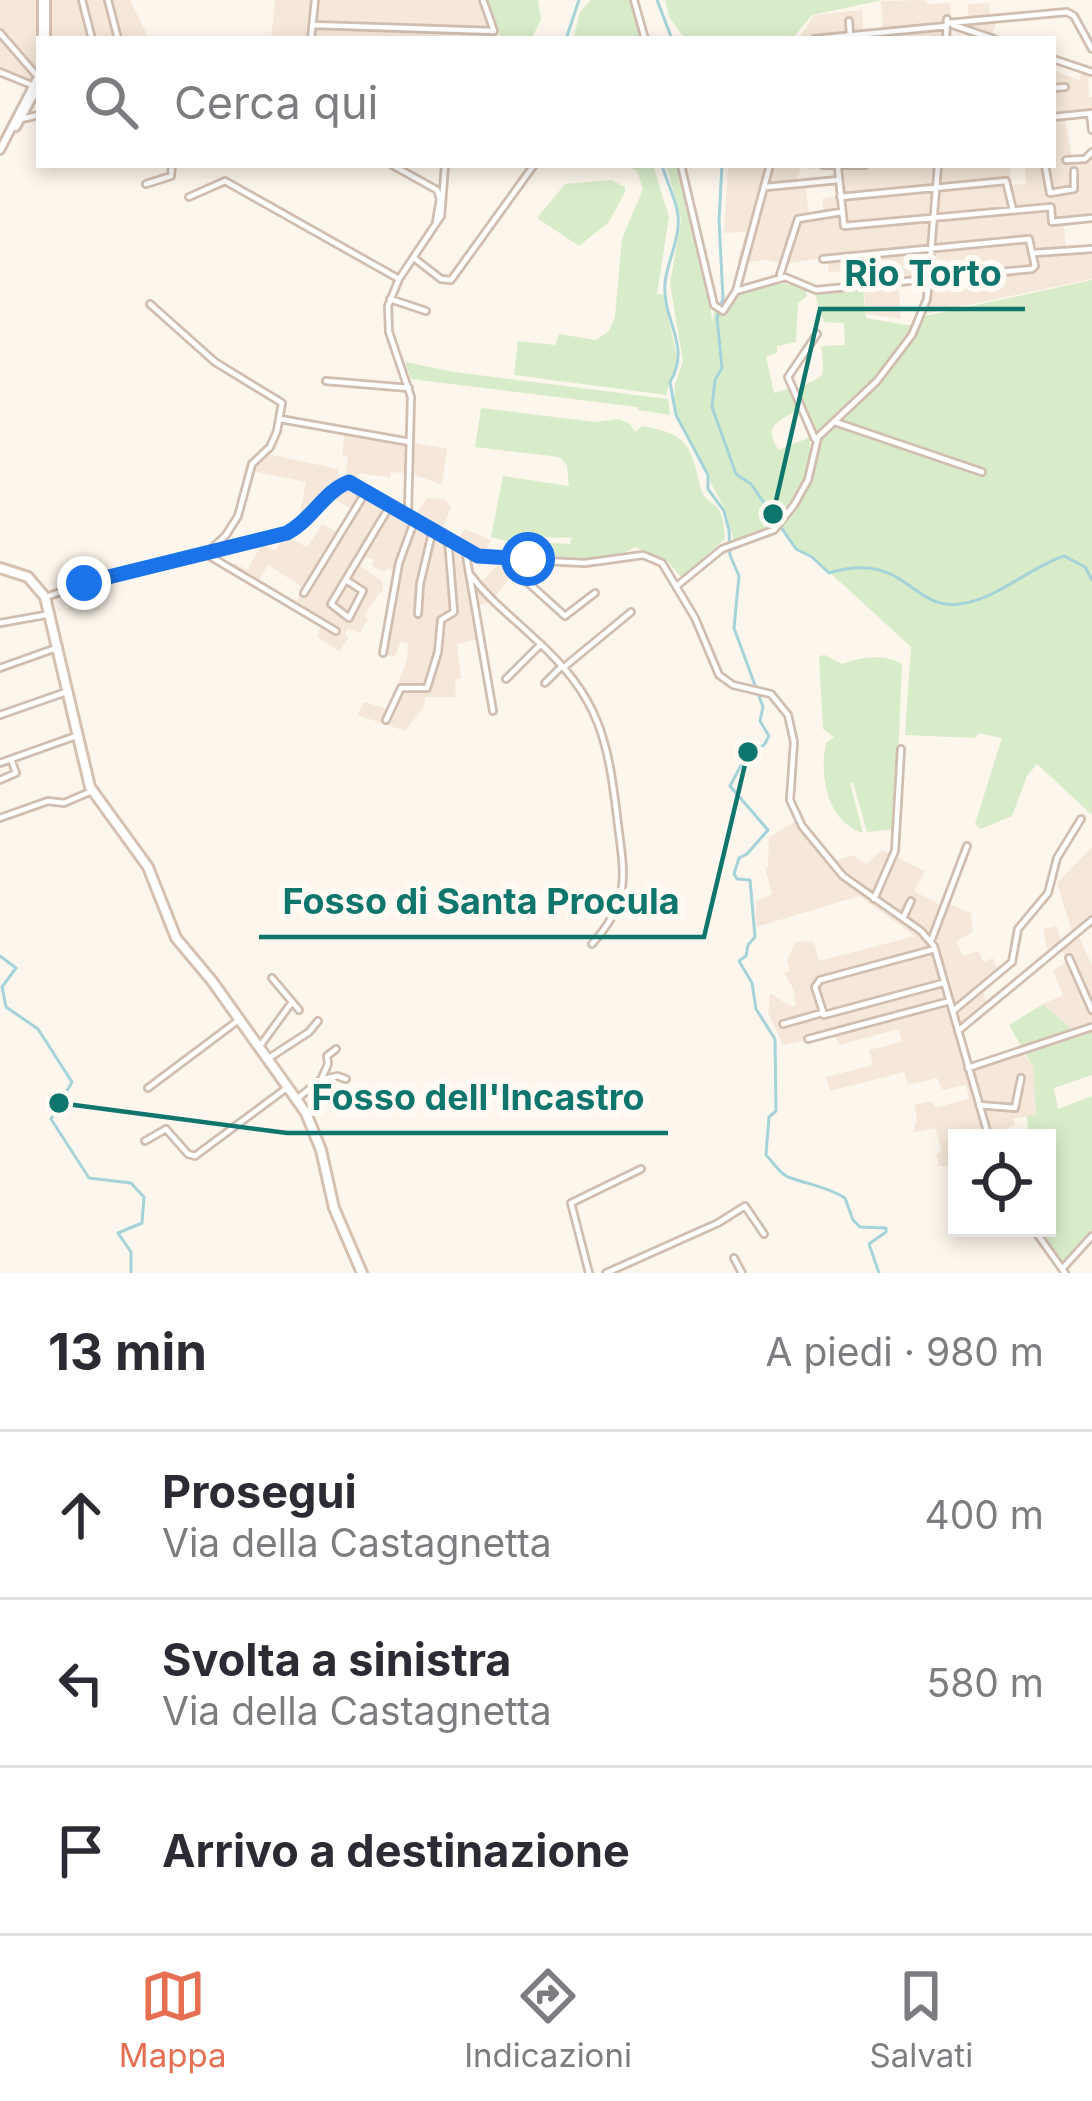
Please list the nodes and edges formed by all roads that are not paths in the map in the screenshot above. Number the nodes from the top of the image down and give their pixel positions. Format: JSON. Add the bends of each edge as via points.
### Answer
{"nodes":[{"id":1,"x":82,"y":0,"type":"edge"},
{"id":2,"x":107,"y":0,"type":"edge"},
{"id":3,"x":315,"y":0,"type":"edge"},
{"id":4,"x":483,"y":0,"type":"edge"},
{"id":5,"x":634,"y":0,"type":"edge"},
{"id":6,"x":43,"y":1,"type":"edge"},
{"id":7,"x":849,"y":21,"type":"dead end"},
{"id":8,"x":947,"y":23,"type":"junction"},
{"id":9,"x":313,"y":25,"type":"junction"},
{"id":10,"x":0,"y":34,"type":"edge"},
{"id":11,"x":496,"y":35,"type":"edge"},
{"id":12,"x":850,"y":35,"type":"junction"},
{"id":13,"x":44,"y":36,"type":"edge"},
{"id":14,"x":91,"y":36,"type":"edge"},
{"id":15,"x":117,"y":36,"type":"edge"},
{"id":16,"x":311,"y":36,"type":"edge"},
{"id":17,"x":644,"y":36,"type":"edge"},
{"id":18,"x":841,"y":36,"type":"edge"},
{"id":19,"x":946,"y":36,"type":"edge"},
{"id":20,"x":985,"y":36,"type":"edge"},
{"id":21,"x":1092,"y":49,"type":"edge"},
{"id":22,"x":1056,"y":60,"type":"edge"},
{"id":23,"x":0,"y":72,"type":"edge"},
{"id":24,"x":1092,"y":72,"type":"edge"},
{"id":25,"x":36,"y":79,"type":"edge"},
{"id":26,"x":36,"y":81,"type":"edge"},
{"id":27,"x":36,"y":85,"type":"edge"},
{"id":28,"x":1065,"y":86,"type":"dead end"},
{"id":29,"x":1056,"y":87,"type":"edge"},
{"id":30,"x":1091,"y":113,"type":"edge"},
{"id":31,"x":36,"y":116,"type":"edge"},
{"id":32,"x":1056,"y":117,"type":"edge"},
{"id":33,"x":18,"y":120,"type":"junction"},
{"id":34,"x":1092,"y":130,"type":"edge"},
{"id":35,"x":1092,"y":152,"type":"edge"},
{"id":36,"x":0,"y":153,"type":"edge"},
{"id":37,"x":1066,"y":160,"type":"dead end"},
{"id":38,"x":172,"y":168,"type":"edge"},
{"id":39,"x":397,"y":168,"type":"edge"},
{"id":40,"x":445,"y":168,"type":"edge"},
{"id":41,"x":532,"y":168,"type":"edge"},
{"id":42,"x":682,"y":168,"type":"edge"},
{"id":43,"x":769,"y":168,"type":"edge"},
{"id":44,"x":838,"y":168,"type":"edge"},
{"id":45,"x":938,"y":168,"type":"edge"},
{"id":46,"x":1046,"y":168,"type":"edge"},
{"id":47,"x":1074,"y":171,"type":"dead end"},
{"id":48,"x":839,"y":180,"type":"junction"},
{"id":49,"x":146,"y":184,"type":"dead end"},
{"id":50,"x":766,"y":188,"type":"junction"},
{"id":51,"x":937,"y":188,"type":"junction"},
{"id":52,"x":1050,"y":193,"type":"junction"},
{"id":53,"x":189,"y":197,"type":"dead end"},
{"id":54,"x":840,"y":197,"type":"junction"},
{"id":55,"x":1051,"y":207,"type":"junction"},
{"id":56,"x":1013,"y":210,"type":"junction"},
{"id":57,"x":841,"y":212,"type":"junction"},
{"id":58,"x":934,"y":218,"type":"junction"},
{"id":59,"x":1092,"y":218,"type":"edge"},
{"id":60,"x":435,"y":227,"type":"junction"},
{"id":61,"x":932,"y":248,"type":"junction"},
{"id":62,"x":1092,"y":249,"type":"edge"},
{"id":63,"x":1034,"y":254,"type":"junction"},
{"id":64,"x":414,"y":258,"type":"junction"},
{"id":65,"x":823,"y":259,"type":"dead end"},
{"id":66,"x":399,"y":278,"type":"junction"},
{"id":67,"x":779,"y":278,"type":"junction"},
{"id":68,"x":929,"y":278,"type":"junction"},
{"id":69,"x":736,"y":291,"type":"junction"},
{"id":70,"x":390,"y":299,"type":"junction"},
{"id":71,"x":150,"y":304,"type":"dead end"},
{"id":72,"x":426,"y":311,"type":"dead end"},
{"id":73,"x":817,"y":334,"type":"dead end"},
{"id":74,"x":326,"y":381,"type":"dead end"},
{"id":75,"x":410,"y":388,"type":"junction"},
{"id":76,"x":280,"y":419,"type":"junction"},
{"id":77,"x":835,"y":422,"type":"junction"},
{"id":78,"x":816,"y":440,"type":"junction"},
{"id":79,"x":410,"y":442,"type":"junction"},
{"id":80,"x":982,"y":472,"type":"dead end"},
{"id":81,"x":367,"y":490,"type":"junction"},
{"id":82,"x":391,"y":504,"type":"junction"},
{"id":83,"x":412,"y":516,"type":"junction"},
{"id":84,"x":433,"y":529,"type":"junction"},
{"id":85,"x":448,"y":539,"type":"junction"},
{"id":86,"x":465,"y":549,"type":"junction"},
{"id":87,"x":206,"y":554,"type":"junction"},
{"id":88,"x":502,"y":559,"type":"junction"},
{"id":89,"x":0,"y":568,"type":"edge"},
{"id":90,"x":469,"y":573,"type":"junction"},
{"id":91,"x":346,"y":580,"type":"junction"},
{"id":92,"x":678,"y":586,"type":"junction"},
{"id":93,"x":304,"y":593,"type":"dead end"},
{"id":94,"x":596,"y":593,"type":"dead end"},
{"id":95,"x":45,"y":597,"type":"junction"},
{"id":96,"x":631,"y":612,"type":"dead end"},
{"id":97,"x":51,"y":614,"type":"junction"},
{"id":98,"x":418,"y":614,"type":"dead end"},
{"id":99,"x":0,"y":623,"type":"edge"},
{"id":100,"x":336,"y":631,"type":"dead end"},
{"id":101,"x":541,"y":644,"type":"junction"},
{"id":102,"x":58,"y":646,"type":"junction"},
{"id":103,"x":382,"y":653,"type":"dead end"},
{"id":104,"x":562,"y":667,"type":"junction"},
{"id":105,"x":0,"y":668,"type":"edge"},
{"id":106,"x":506,"y":679,"type":"dead end"},
{"id":107,"x":545,"y":683,"type":"dead end"},
{"id":108,"x":69,"y":691,"type":"junction"},
{"id":109,"x":493,"y":711,"type":"dead end"},
{"id":110,"x":0,"y":715,"type":"edge"},
{"id":111,"x":386,"y":720,"type":"dead end"},
{"id":112,"x":76,"y":736,"type":"junction"},
{"id":113,"x":901,"y":749,"type":"dead end"},
{"id":114,"x":11,"y":759,"type":"junction"},
{"id":115,"x":0,"y":763,"type":"edge"},
{"id":116,"x":0,"y":780,"type":"edge"},
{"id":117,"x":92,"y":791,"type":"junction"},
{"id":118,"x":0,"y":818,"type":"edge"},
{"id":119,"x":1082,"y":819,"type":"dead end"},
{"id":120,"x":967,"y":846,"type":"dead end"},
{"id":121,"x":874,"y":899,"type":"junction"},
{"id":122,"x":911,"y":901,"type":"dead end"},
{"id":123,"x":903,"y":918,"type":"junction"},
{"id":124,"x":1092,"y":920,"type":"edge"},
{"id":125,"x":592,"y":944,"type":"dead end"},
{"id":126,"x":933,"y":945,"type":"junction"},
{"id":127,"x":1069,"y":958,"type":"dead end"},
{"id":128,"x":272,"y":978,"type":"dead end"},
{"id":129,"x":944,"y":982,"type":"junction"},
{"id":130,"x":950,"y":1001,"type":"junction"},
{"id":131,"x":292,"y":1002,"type":"junction"},
{"id":132,"x":298,"y":1010,"type":"dead end"},
{"id":133,"x":1092,"y":1010,"type":"edge"},
{"id":134,"x":953,"y":1011,"type":"junction"},
{"id":135,"x":822,"y":1013,"type":"junction"},
{"id":136,"x":240,"y":1019,"type":"junction"},
{"id":137,"x":318,"y":1021,"type":"dead end"},
{"id":138,"x":783,"y":1024,"type":"dead end"},
{"id":139,"x":1092,"y":1028,"type":"edge"},
{"id":140,"x":958,"y":1031,"type":"junction"},
{"id":141,"x":808,"y":1040,"type":"dead end"},
{"id":142,"x":260,"y":1046,"type":"junction"},
{"id":143,"x":336,"y":1049,"type":"dead end"},
{"id":144,"x":268,"y":1058,"type":"junction"},
{"id":145,"x":328,"y":1066,"type":"junction"},
{"id":146,"x":968,"y":1068,"type":"junction"},
{"id":147,"x":337,"y":1076,"type":"junction"},
{"id":148,"x":1021,"y":1078,"type":"dead end"},
{"id":149,"x":346,"y":1079,"type":"dead end"},
{"id":150,"x":321,"y":1080,"type":"junction"},
{"id":151,"x":288,"y":1087,"type":"junction"},
{"id":152,"x":148,"y":1088,"type":"dead end"},
{"id":153,"x":297,"y":1099,"type":"junction"},
{"id":154,"x":980,"y":1106,"type":"junction"},
{"id":155,"x":986,"y":1129,"type":"edge"},
{"id":156,"x":145,"y":1141,"type":"dead end"},
{"id":157,"x":641,"y":1169,"type":"dead end"},
{"id":158,"x":764,"y":1234,"type":"dead end"},
{"id":159,"x":1092,"y":1236,"type":"edge"},
{"id":160,"x":1039,"y":1237,"type":"edge"},
{"id":161,"x":734,"y":1258,"type":"dead end"},
{"id":162,"x":1063,"y":1271,"type":"edge"},
{"id":163,"x":362,"y":1273,"type":"edge"},
{"id":164,"x":589,"y":1273,"type":"edge"},
{"id":165,"x":606,"y":1273,"type":"edge"},
{"id":166,"x":742,"y":1273,"type":"edge"}],
"edges":[{"from":1,"to":14,"type":"street"},
{"from":2,"to":15,"type":"street"},
{"from":3,"to":9,"type":"street"},
{"from":4,"to":11,"type":"street"},
{"from":5,"to":17,"type":"street"},
{"from":6,"to":13,"type":"street"},
{"from":7,"to":12,"type":"street"},
{"from":8,"to":12,"type":"street"},
{"from":8,"to":19,"type":"street"},
{"from":8,"to":20,"type":"street"},
{"from":8,"to":21,"type":"street","via":[[1067,12]]},
{"from":9,"to":11,"type":"street"},
{"from":9,"to":16,"type":"street"},
{"from":10,"to":25,"type":"street"},
{"from":12,"to":18,"type":"street"},
{"from":22,"to":24,"type":"street"},
{"from":23,"to":26,"type":"street"},
{"from":27,"to":33,"type":"street"},
{"from":28,"to":29,"type":"street"},
{"from":30,"to":32,"type":"street"},
{"from":30,"to":34,"type":"street"},
{"from":31,"to":33,"type":"street"},
{"from":33,"to":36,"type":"street"},
{"from":35,"to":37,"type":"street"},
{"from":38,"to":49,"type":"street","via":[[171,176]]},
{"from":39,"to":60,"type":"street","via":[[438,191]]},
{"from":40,"to":60,"type":"street"},
{"from":41,"to":64,"type":"street","via":[[451,280]]},
{"from":42,"to":69,"type":"street","via":[[719,310]]},
{"from":43,"to":50,"type":"street"},
{"from":44,"to":48,"type":"street"},
{"from":45,"to":51,"type":"street"},
{"from":46,"to":52,"type":"street"},
{"from":47,"to":52,"type":"street","via":[[1074,190]]},
{"from":48,"to":50,"type":"street"},
{"from":48,"to":54,"type":"street"},
{"from":50,"to":69,"type":"street"},
{"from":51,"to":54,"type":"street"},
{"from":51,"to":56,"type":"street","via":[[1008,182]]},
{"from":51,"to":58,"type":"street"},
{"from":52,"to":55,"type":"street"},
{"from":53,"to":66,"type":"street","via":[[229,182]]},
{"from":54,"to":57,"type":"street"},
{"from":55,"to":56,"type":"street"},
{"from":55,"to":59,"type":"street","via":[[1052,222]]},
{"from":56,"to":58,"type":"street"},
{"from":57,"to":58,"type":"street","via":[[842,224]]},
{"from":57,"to":67,"type":"street","via":[[797,220]]},
{"from":58,"to":61,"type":"street"},
{"from":60,"to":64,"type":"street"},
{"from":61,"to":63,"type":"street","via":[[1030,239]]},
{"from":61,"to":65,"type":"street"},
{"from":61,"to":68,"type":"street"},
{"from":62,"to":63,"type":"street"},
{"from":63,"to":68,"type":"street","via":[[1033,269]]},
{"from":64,"to":66,"type":"street"},
{"from":66,"to":70,"type":"street"},
{"from":67,"to":68,"type":"street","via":[[814,290]]},
{"from":67,"to":69,"type":"street"},
{"from":68,"to":77,"type":"street","via":[[909,339]]},
{"from":70,"to":72,"type":"street"},
{"from":70,"to":75,"type":"street","via":[[389,332]]},
{"from":71,"to":76,"type":"street","via":[[215,362],[278,398]]},
{"from":73,"to":78,"type":"street","via":[[788,377]]},
{"from":74,"to":75,"type":"street"},
{"from":75,"to":79,"type":"street"},
{"from":76,"to":79,"type":"street"},
{"from":76,"to":87,"type":"street","via":[[271,446],[252,464],[235,523]]},
{"from":77,"to":78,"type":"street"},
{"from":77,"to":80,"type":"street"},
{"from":78,"to":92,"type":"street","via":[[812,472],[778,524],[724,548]]},
{"from":79,"to":83,"type":"street"},
{"from":81,"to":82,"type":"street"},
{"from":81,"to":87,"type":"street","via":[[344,483],[293,530]]},
{"from":81,"to":93,"type":"street"},
{"from":82,"to":83,"type":"street"},
{"from":82,"to":91,"type":"street"},
{"from":83,"to":84,"type":"street"},
{"from":83,"to":103,"type":"street"},
{"from":84,"to":85,"type":"street"},
{"from":84,"to":98,"type":"street"},
{"from":85,"to":86,"type":"street"},
{"from":85,"to":111,"type":"street","via":[[454,612],[441,620],[427,688],[401,688]]},
{"from":86,"to":88,"type":"street"},
{"from":86,"to":90,"type":"street"},
{"from":87,"to":95,"type":"street"},
{"from":87,"to":100,"type":"street"},
{"from":88,"to":92,"type":"street","via":[[647,556],[664,564]]},
{"from":88,"to":94,"type":"street","via":[[565,616]]},
{"from":89,"to":95,"type":"main road","via":[[28,577]]},
{"from":90,"to":101,"type":"street"},
{"from":90,"to":109,"type":"street"},
{"from":91,"to":91,"type":"street","via":[[331,606],[350,617],[363,591]]},
{"from":92,"to":121,"type":"street","via":[[716,672],[778,700],[792,725],[797,819],[839,872]]},
{"from":95,"to":97,"type":"main road"},
{"from":96,"to":104,"type":"street"},
{"from":97,"to":99,"type":"street"},
{"from":97,"to":102,"type":"main road"},
{"from":101,"to":104,"type":"street"},
{"from":101,"to":106,"type":"street"},
{"from":102,"to":105,"type":"street"},
{"from":102,"to":108,"type":"main road"},
{"from":104,"to":107,"type":"street"},
{"from":104,"to":125,"type":"street","via":[[605,736],[622,856],[621,902]]},
{"from":108,"to":110,"type":"street"},
{"from":108,"to":112,"type":"main road"},
{"from":112,"to":114,"type":"street"},
{"from":112,"to":117,"type":"main road"},
{"from":113,"to":121,"type":"street","via":[[895,851]]},
{"from":114,"to":115,"type":"street"},
{"from":114,"to":116,"type":"street","via":[[16,773]]},
{"from":117,"to":118,"type":"street"},
{"from":117,"to":136,"type":"main road","via":[[148,867],[176,938]]},
{"from":119,"to":134,"type":"street","via":[[1048,891],[1018,928],[1013,961]]},
{"from":120,"to":126,"type":"street"},
{"from":121,"to":123,"type":"street"},
{"from":122,"to":123,"type":"street"},
{"from":123,"to":126,"type":"street"},
{"from":124,"to":140,"type":"street"},
{"from":126,"to":129,"type":"street"},
{"from":126,"to":135,"type":"street","via":[[815,982]]},
{"from":127,"to":133,"type":"street"},
{"from":128,"to":131,"type":"street"},
{"from":129,"to":130,"type":"street"},
{"from":129,"to":135,"type":"street"},
{"from":130,"to":134,"type":"street"},
{"from":130,"to":141,"type":"street"},
{"from":131,"to":132,"type":"street"},
{"from":131,"to":142,"type":"street"},
{"from":134,"to":140,"type":"street"},
{"from":135,"to":138,"type":"street"},
{"from":136,"to":142,"type":"main road"},
{"from":136,"to":152,"type":"street"},
{"from":137,"to":144,"type":"street"},
{"from":139,"to":146,"type":"street"},
{"from":140,"to":146,"type":"street"},
{"from":142,"to":144,"type":"main road"},
{"from":143,"to":145,"type":"street"},
{"from":144,"to":151,"type":"main road"},
{"from":145,"to":147,"type":"street"},
{"from":145,"to":150,"type":"street"},
{"from":146,"to":154,"type":"street"},
{"from":147,"to":149,"type":"street"},
{"from":147,"to":150,"type":"street"},
{"from":148,"to":154,"type":"street","via":[[1015,1108]]},
{"from":150,"to":153,"type":"street"},
{"from":151,"to":153,"type":"main road"},
{"from":151,"to":156,"type":"street","via":[[195,1156],[166,1129]]},
{"from":153,"to":163,"type":"main road"},
{"from":154,"to":155,"type":"street"},
{"from":157,"to":164,"type":"street","via":[[571,1203]]},
{"from":158,"to":165,"type":"street","via":[[745,1206]]},
{"from":159,"to":162,"type":"street"},
{"from":160,"to":162,"type":"street"},
{"from":161,"to":166,"type":"street"}]}
